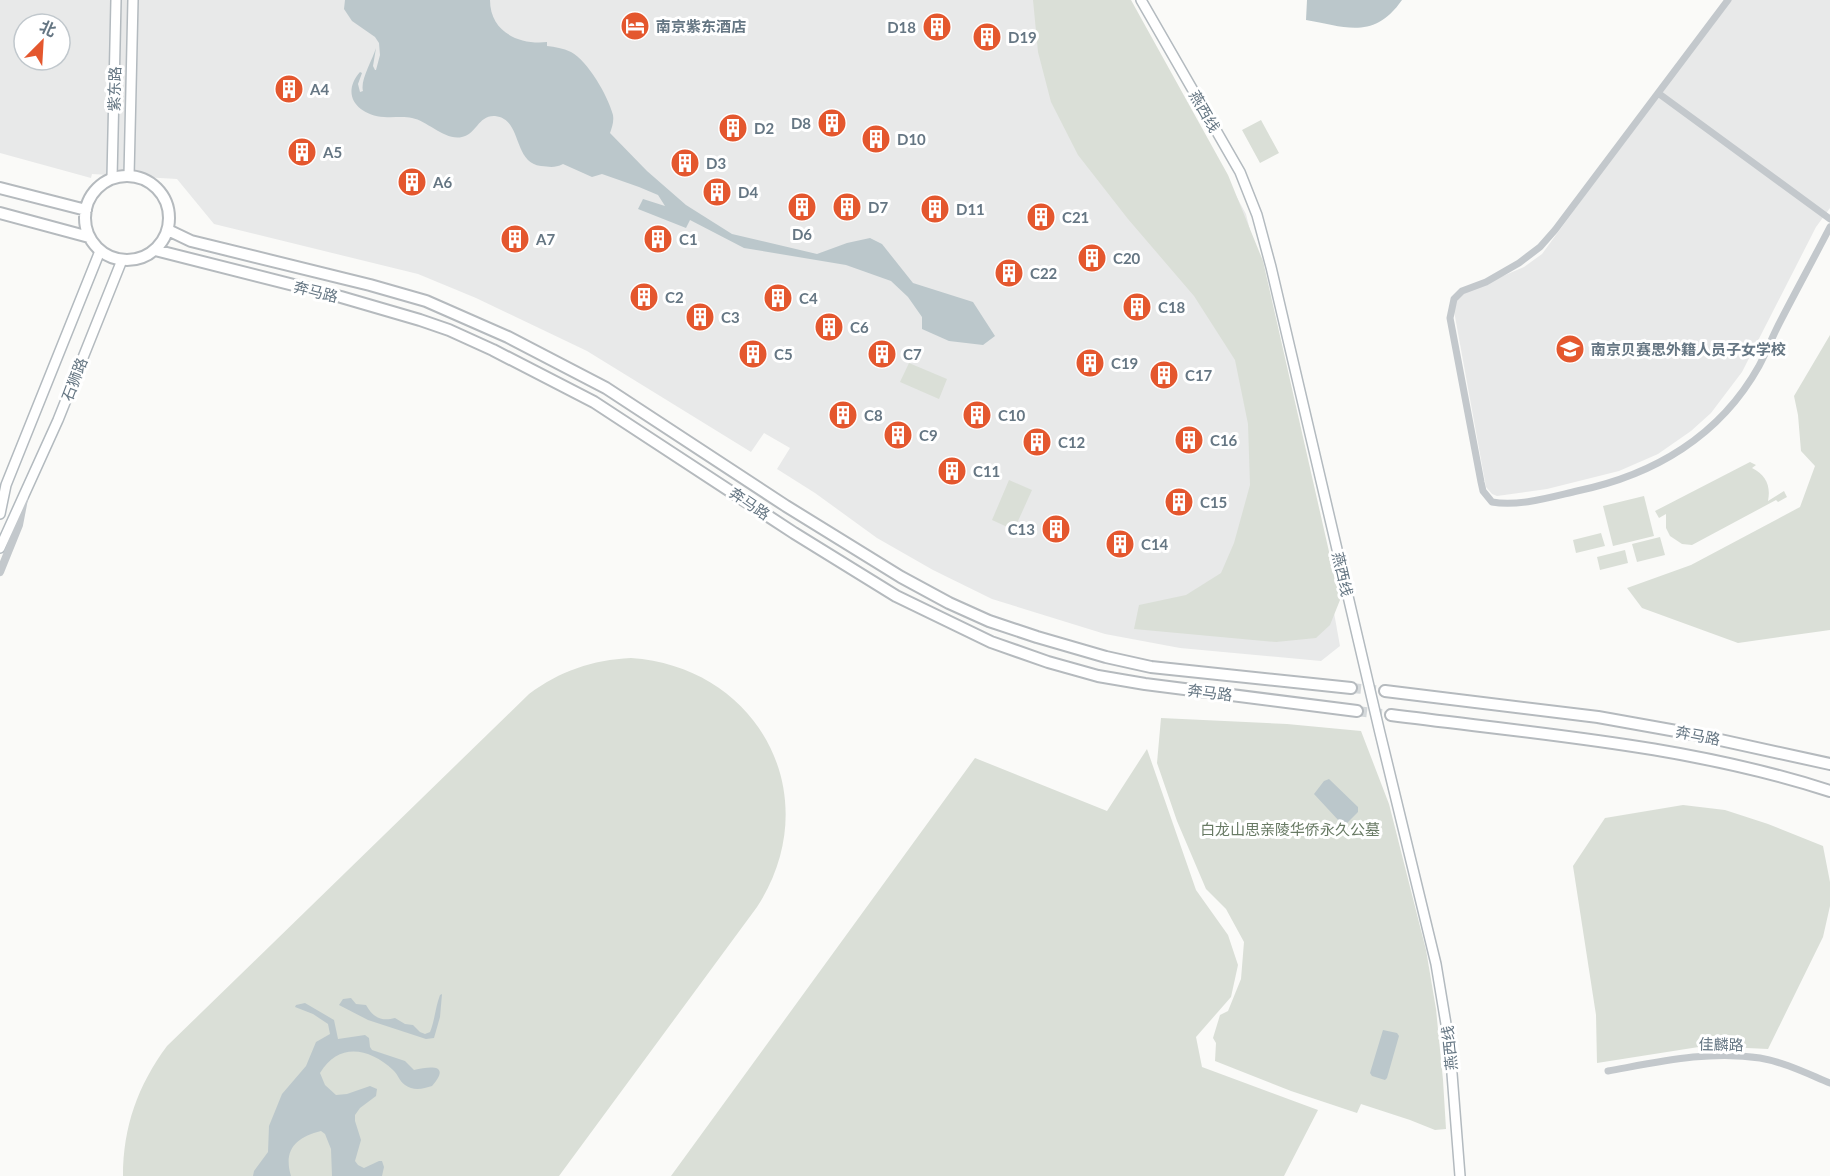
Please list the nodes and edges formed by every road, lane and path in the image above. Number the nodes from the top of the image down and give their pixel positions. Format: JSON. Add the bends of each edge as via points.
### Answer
{"nodes":[{"id":1,"x":116,"y":0,"type":"edge"},
{"id":2,"x":133,"y":0,"type":"edge"},
{"id":3,"x":1141,"y":0,"type":"edge"},
{"id":4,"x":1728,"y":0,"type":"edge"},
{"id":5,"x":1658,"y":93,"type":"junction"},
{"id":6,"x":129,"y":176,"type":"junction"},
{"id":7,"x":112,"y":178,"type":"junction"},
{"id":8,"x":0,"y":188,"type":"edge"},
{"id":9,"x":86,"y":210,"type":"junction"},
{"id":10,"x":0,"y":213,"type":"edge"},
{"id":11,"x":1830,"y":219,"type":"edge"},
{"id":12,"x":1830,"y":227,"type":"edge"},
{"id":13,"x":168,"y":230,"type":"junction"},
{"id":14,"x":90,"y":237,"type":"junction"},
{"id":15,"x":155,"y":250,"type":"junction"},
{"id":16,"x":100,"y":251,"type":"junction"},
{"id":17,"x":122,"y":260,"type":"junction"},
{"id":18,"x":6,"y":485,"type":"junction"},
{"id":19,"x":0,"y":495,"type":"edge"},
{"id":20,"x":24,"y":498,"type":"junction"},
{"id":21,"x":0,"y":514,"type":"edge"},
{"id":22,"x":0,"y":548,"type":"edge"},
{"id":23,"x":0,"y":572,"type":"edge"},
{"id":24,"x":1351,"y":688,"type":"tunnel mouth"},
{"id":25,"x":1385,"y":691,"type":"tunnel mouth"},
{"id":26,"x":1357,"y":711,"type":"tunnel mouth"},
{"id":27,"x":1391,"y":715,"type":"tunnel mouth"},
{"id":28,"x":1830,"y":764,"type":"edge"},
{"id":29,"x":1830,"y":791,"type":"edge"},
{"id":30,"x":1608,"y":1071,"type":"dead end"},
{"id":31,"x":1830,"y":1083,"type":"edge"},
{"id":32,"x":1460,"y":1176,"type":"edge"}],
"edges":[{"from":1,"to":7,"type":"main road","name":"紫东路"},
{"from":2,"to":6,"type":"main road","name":"紫东路"},
{"from":3,"to":32,"type":"main road","name":"燕西线","via":[[1240,172],[1269,258],[1436,964],[1449,1048]]},
{"from":4,"to":5,"type":"street"},
{"from":5,"to":11,"type":"street"},
{"from":5,"to":12,"type":"street","via":[[1540,247],[1506,272],[1462,291],[1450,308],[1481,482],[1492,502],[1536,499],[1616,481],[1640,473],[1693,443],[1719,421],[1759,366]]},
{"from":6,"to":7,"type":"main road"},
{"from":6,"to":13,"type":"main road","via":[[144,179],[165,199]]},
{"from":7,"to":9,"type":"main road","via":[[91,195]]},
{"from":8,"to":9,"type":"main road"},
{"from":9,"to":14,"type":"main road"},
{"from":10,"to":14,"type":"main road"},
{"from":13,"to":15,"type":"main road"},
{"from":13,"to":24,"type":"main road","name":"奔马路","via":[[190,241],[426,301],[508,337],[606,388],[901,577],[989,621],[1151,668]]},
{"from":14,"to":16,"type":"main road"},
{"from":15,"to":17,"type":"main road","via":[[133,260]]},
{"from":15,"to":26,"type":"main road","name":"奔马路","via":[[420,320],[493,350],[594,402],[896,596],[991,642],[1098,676]]},
{"from":16,"to":17,"type":"main road"},
{"from":16,"to":18,"type":"main road","name":"石狮路"},
{"from":17,"to":20,"type":"main road","name":"石狮路"},
{"from":18,"to":19,"type":"street","name":"石狮路"},
{"from":18,"to":21,"type":"main road","name":"石狮路"},
{"from":20,"to":22,"type":"main road","name":"石狮路"},
{"from":20,"to":23,"type":"street","name":"石狮路","via":[[19,525]]},
{"from":25,"to":28,"type":"main road","name":"奔马路","via":[[1598,717]]},
{"from":27,"to":29,"type":"main road","name":"奔马路","via":[[1611,742],[1794,779]]},
{"from":30,"to":31,"type":"street","name":"佳麟路","via":[[1699,1055],[1761,1058]]}]}
